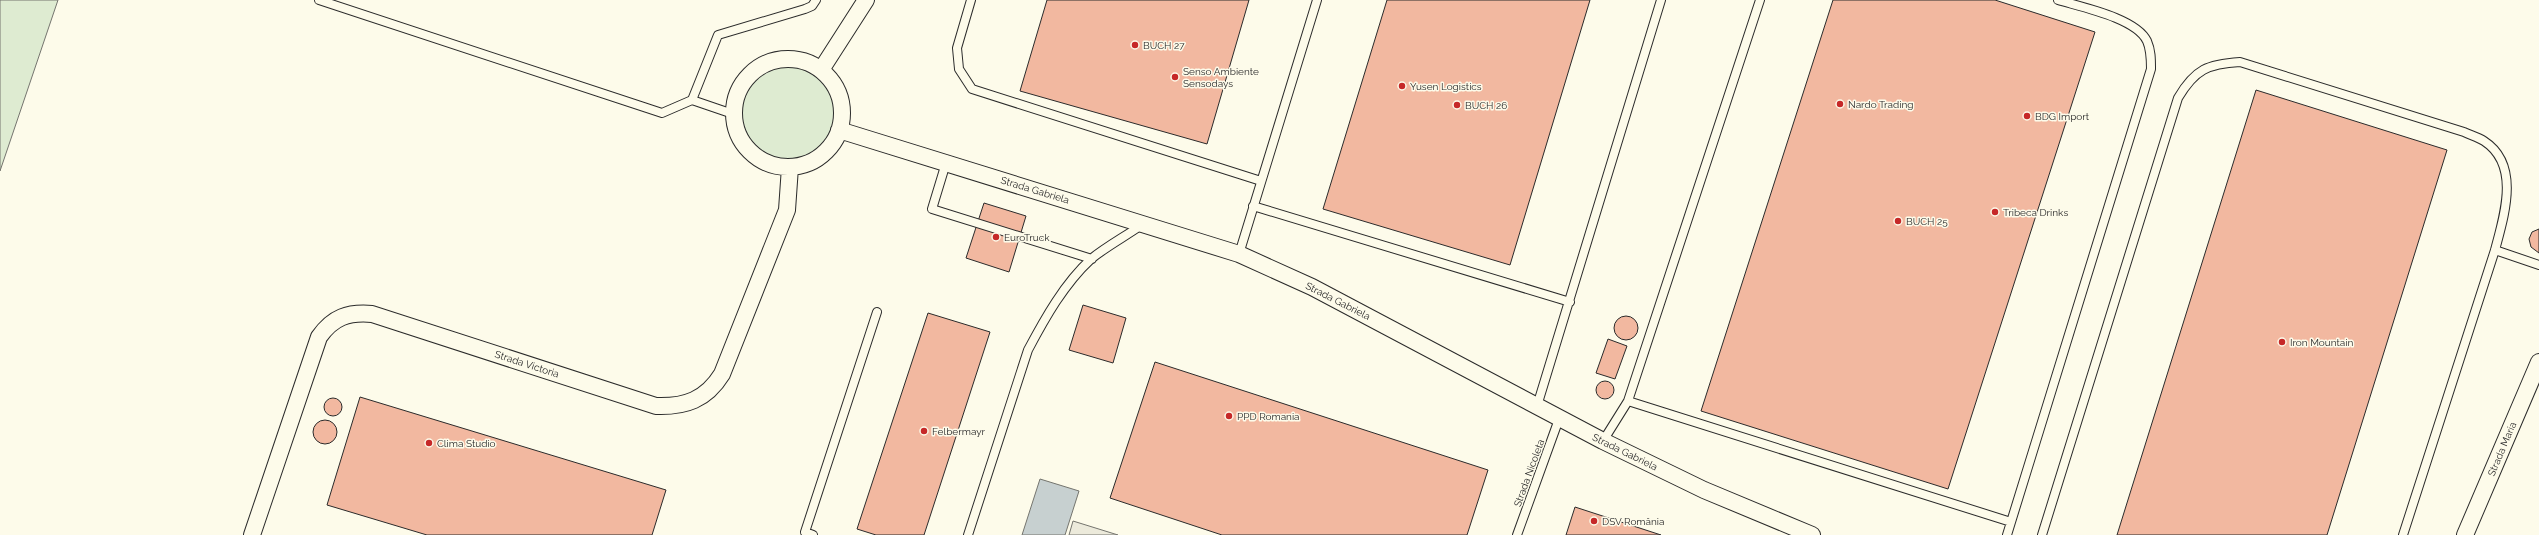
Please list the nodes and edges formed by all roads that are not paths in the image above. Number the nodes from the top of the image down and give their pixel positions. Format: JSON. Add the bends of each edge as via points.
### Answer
{"nodes":[{"id":1,"x":320,"y":0,"type":"edge"},
{"id":2,"x":816,"y":0,"type":"edge"},
{"id":3,"x":866,"y":0,"type":"edge"},
{"id":4,"x":971,"y":0,"type":"edge"},
{"id":5,"x":1317,"y":0,"type":"edge"},
{"id":6,"x":1661,"y":0,"type":"edge"},
{"id":7,"x":1760,"y":0,"type":"edge"},
{"id":8,"x":2058,"y":0,"type":"edge"},
{"id":9,"x":821,"y":70,"type":"junction"},
{"id":10,"x":692,"y":100,"type":"junction"},
{"id":11,"x":733,"y":114,"type":"junction"},
{"id":12,"x":839,"y":130,"type":"junction"},
{"id":13,"x":946,"y":163,"type":"junction"},
{"id":14,"x":790,"y":167,"type":"junction"},
{"id":15,"x":1261,"y":181,"type":"junction"},
{"id":16,"x":1254,"y":206,"type":"junction"},
{"id":17,"x":1143,"y":224,"type":"junction"},
{"id":18,"x":2495,"y":250,"type":"junction"},
{"id":19,"x":1239,"y":254,"type":"junction"},
{"id":20,"x":1092,"y":258,"type":"junction"},
{"id":21,"x":2539,"y":265,"type":"edge"},
{"id":22,"x":1570,"y":302,"type":"junction"},
{"id":23,"x":877,"y":312,"type":"dead end"},
{"id":24,"x":2539,"y":362,"type":"edge"},
{"id":25,"x":1628,"y":401,"type":"junction"},
{"id":26,"x":1537,"y":406,"type":"junction"},
{"id":27,"x":1559,"y":419,"type":"junction"},
{"id":28,"x":1603,"y":441,"type":"junction"},
{"id":29,"x":2011,"y":522,"type":"junction"},
{"id":30,"x":252,"y":535,"type":"edge"},
{"id":31,"x":813,"y":535,"type":"edge"},
{"id":32,"x":968,"y":535,"type":"edge"},
{"id":33,"x":1517,"y":535,"type":"edge"},
{"id":34,"x":1812,"y":535,"type":"edge"},
{"id":35,"x":2007,"y":535,"type":"edge"},
{"id":36,"x":2042,"y":535,"type":"edge"},
{"id":37,"x":2403,"y":535,"type":"edge"},
{"id":38,"x":2465,"y":535,"type":"edge"}],
"edges":[{"from":1,"to":10,"type":"lane","via":[[658,113],[667,112]]},
{"from":2,"to":10,"type":"lane","via":[[812,6],[805,9],[718,35]]},
{"from":3,"to":9,"type":"street"},
{"from":4,"to":15,"type":"lane","via":[[957,48],[959,70],[972,89]]},
{"from":5,"to":15,"type":"lane"},
{"from":6,"to":22,"type":"lane"},
{"from":7,"to":25,"type":"lane"},
{"from":8,"to":29,"type":"lane","via":[[2134,27],[2146,40],[2151,51],[2152,69]]},
{"from":9,"to":11,"type":"street","via":[[806,62],[789,59],[756,69],[744,81],[736,97]]},
{"from":9,"to":12,"type":"street","via":[[833,83],[840,97],[842,114]]},
{"from":10,"to":11,"type":"lane"},
{"from":11,"to":14,"type":"street","via":[[741,141],[750,153],[776,166]]},
{"from":12,"to":13,"type":"street","name":"Strada Gabriela"},
{"from":12,"to":14,"type":"street","via":[[826,152],[803,165]]},
{"from":13,"to":17,"type":"street","name":"Strada Gabriela"},
{"from":13,"to":20,"type":"lane","via":[[932,209]]},
{"from":14,"to":30,"type":"street","name":"Strada Victoria","via":[[787,210],[722,374],[715,385],[701,397],[685,405],[656,406],[372,314],[357,313],[344,316],[334,320],[319,337]]},
{"from":15,"to":16,"type":"lane"},
{"from":16,"to":19,"type":"lane"},
{"from":16,"to":22,"type":"lane"},
{"from":17,"to":19,"type":"street","name":"Strada Gabriela"},
{"from":17,"to":20,"type":"lane"},
{"from":18,"to":21,"type":"lane"},
{"from":18,"to":36,"type":"lane","via":[[2505,209],[2505,171],[2498,153],[2484,141],[2420,118],[2240,62],[2218,63],[2200,71],[2187,82],[2178,98]]},
{"from":18,"to":37,"type":"lane"},
{"from":19,"to":26,"type":"street","name":"Strada Gabriela","via":[[1312,287]]},
{"from":20,"to":32,"type":"lane","via":[[1063,292],[1028,350]]},
{"from":22,"to":26,"type":"lane"},
{"from":23,"to":31,"type":"lane","via":[[805,532]]},
{"from":24,"to":38,"type":"street","name":"Strada Maria"},
{"from":25,"to":28,"type":"lane"},
{"from":25,"to":29,"type":"lane"},
{"from":26,"to":27,"type":"street","name":"Strada Gabriela"},
{"from":27,"to":28,"type":"street","name":"Strada Gabriela"},
{"from":27,"to":33,"type":"lane","name":"Strada Nicoleta"},
{"from":28,"to":34,"type":"street","name":"Strada Gabriela","via":[[1704,490]]},
{"from":29,"to":35,"type":"lane"}]}
